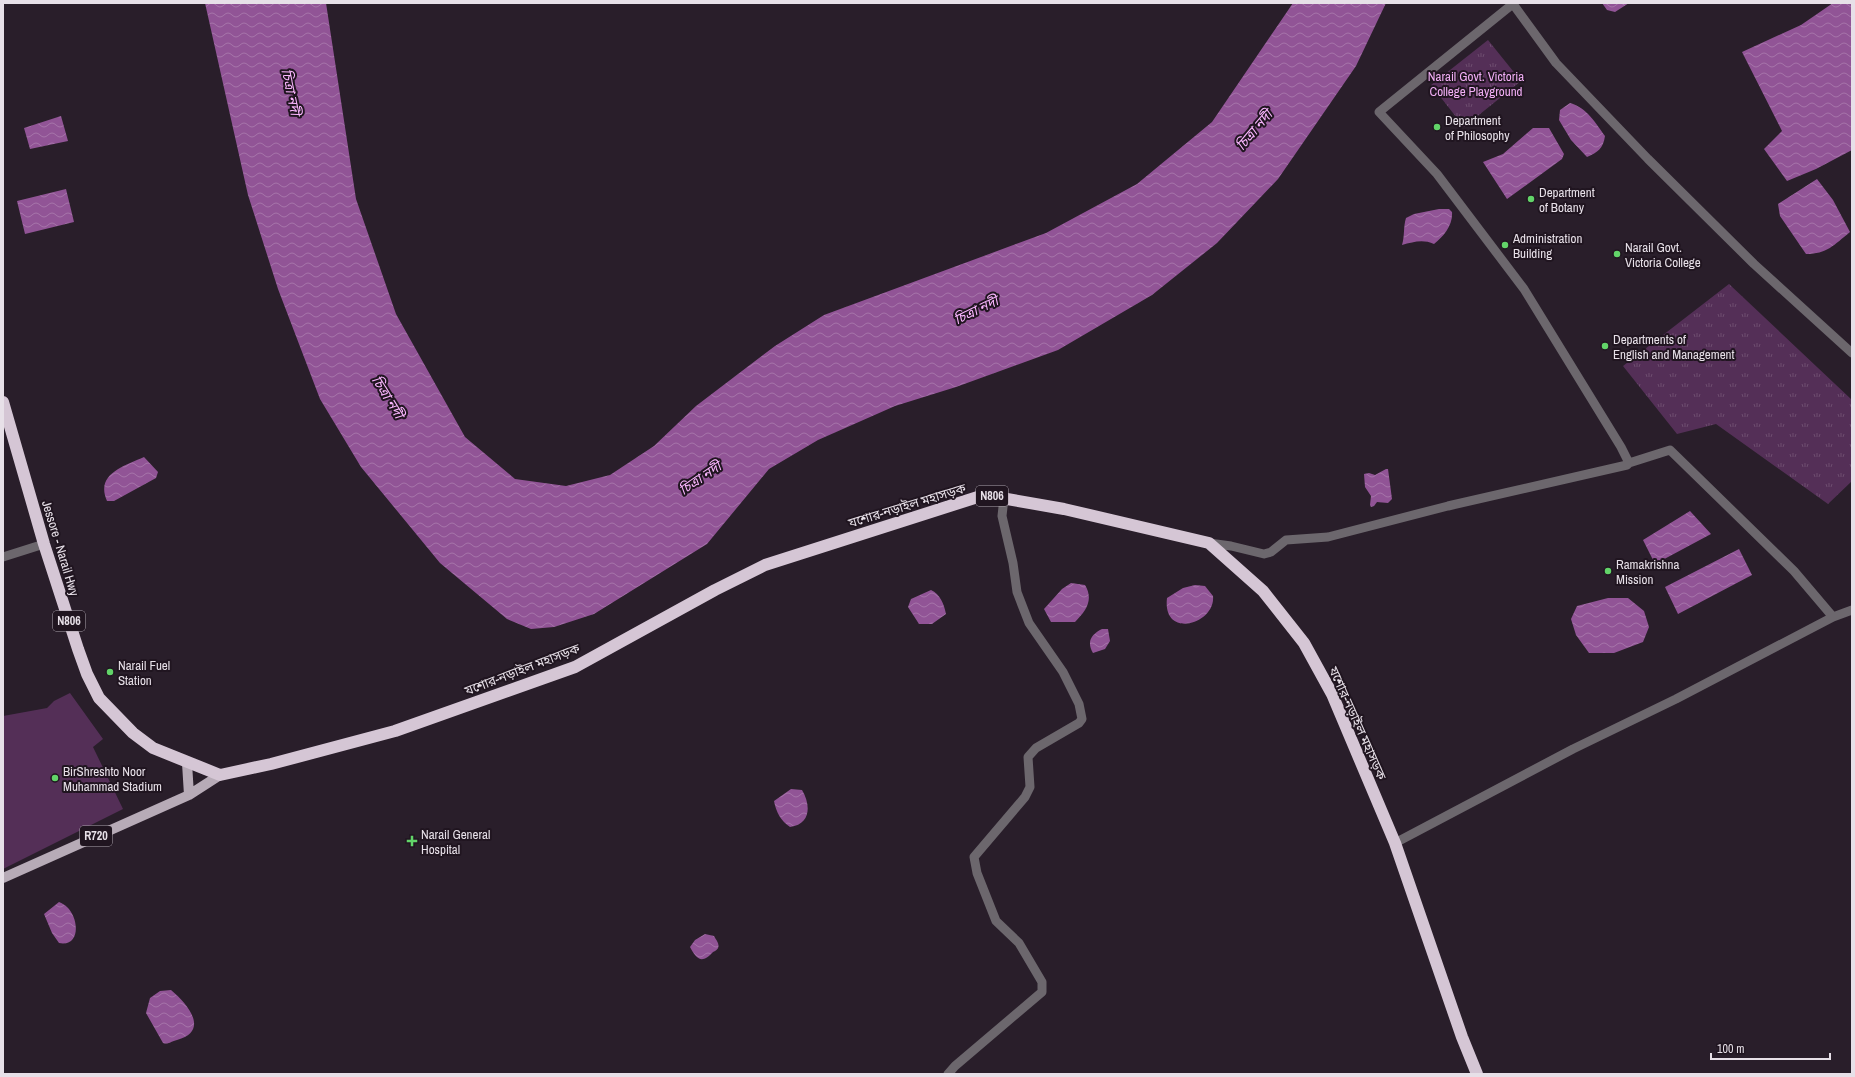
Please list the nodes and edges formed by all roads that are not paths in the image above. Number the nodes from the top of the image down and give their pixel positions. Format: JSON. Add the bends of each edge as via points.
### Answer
{"nodes":[{"id":1,"x":1514,"y":4,"type":"edge"},
{"id":2,"x":1852,"y":353,"type":"edge"},
{"id":3,"x":3,"y":402,"type":"edge"},
{"id":4,"x":1629,"y":463,"type":"junction"},
{"id":5,"x":1004,"y":498,"type":"junction"},
{"id":6,"x":1209,"y":543,"type":"junction"},
{"id":7,"x":44,"y":544,"type":"junction"},
{"id":8,"x":3,"y":557,"type":"edge"},
{"id":9,"x":1852,"y":610,"type":"edge"},
{"id":10,"x":1833,"y":617,"type":"junction"},
{"id":11,"x":187,"y":763,"type":"junction"},
{"id":12,"x":220,"y":776,"type":"junction"},
{"id":13,"x":189,"y":795,"type":"junction"},
{"id":14,"x":1395,"y":843,"type":"junction"},
{"id":15,"x":3,"y":878,"type":"edge"},
{"id":16,"x":948,"y":1074,"type":"edge"},
{"id":17,"x":1477,"y":1074,"type":"edge"}],
"edges":[{"from":1,"to":2,"type":"street","via":[[1556,63],[1648,159],[1754,264]]},
{"from":1,"to":4,"type":"street","via":[[1379,112],[1437,174],[1524,289]]},
{"from":3,"to":7,"type":"highway","name":"Jessore - Narail Hwy","number":"N806"},
{"from":4,"to":6,"type":"street","via":[[1328,537],[1286,540],[1271,552],[1264,554]]},
{"from":4,"to":10,"type":"street","via":[[1670,450],[1794,571]]},
{"from":5,"to":6,"type":"highway","name":"যশোর-নড়াইল মহাসড়ক","number":"N806","via":[[1134,524]]},
{"from":5,"to":12,"type":"highway","name":"যশোর-নড়াইল মহাসড়ক","number":"N806","via":[[984,495],[765,565],[575,667],[395,731]]},
{"from":5,"to":16,"type":"street","via":[[1002,516],[1017,592],[1029,623],[1063,672],[1079,704],[1082,719],[1036,748],[1028,757],[1030,787],[1025,797],[974,857],[977,873],[996,921],[1019,944],[1042,982],[1042,992]]},
{"from":6,"to":14,"type":"highway","name":"যশোর-নড়াইল মহাসড়ক","number":"N806","via":[[1263,591],[1304,643],[1332,694]]},
{"from":7,"to":8,"type":"street"},
{"from":7,"to":11,"type":"highway","name":"Jessore - Narail Hwy","number":"N806","via":[[80,655],[99,698],[146,743]]},
{"from":9,"to":10,"type":"street"},
{"from":10,"to":14,"type":"street"},
{"from":11,"to":12,"type":"highway","name":"Jessore - Narail Hwy","number":"N806"},
{"from":11,"to":13,"type":"main road"},
{"from":12,"to":13,"type":"main road","number":"R720"},
{"from":13,"to":15,"type":"main road","number":"R720"},
{"from":14,"to":17,"type":"highway","name":"যশোর-নড়াইল মহাসড়ক","number":"N806"}]}
